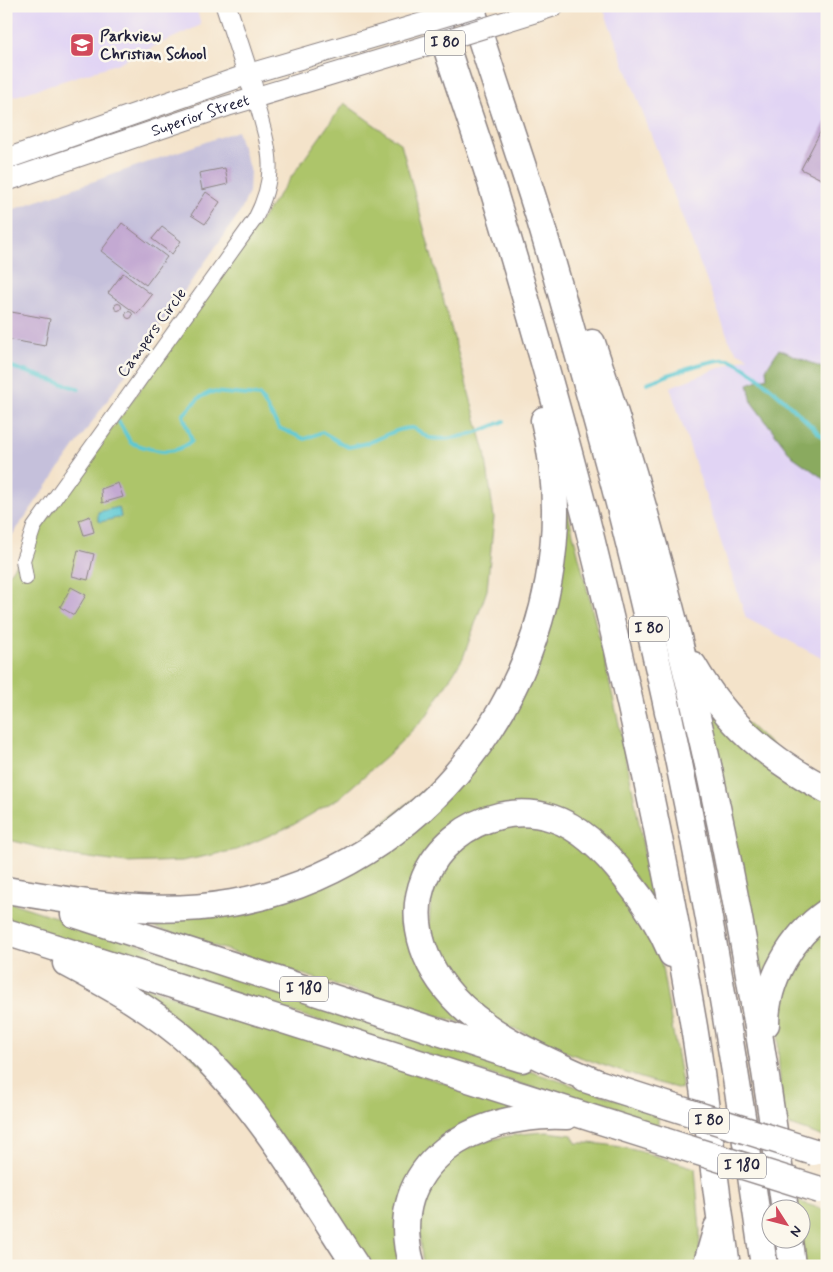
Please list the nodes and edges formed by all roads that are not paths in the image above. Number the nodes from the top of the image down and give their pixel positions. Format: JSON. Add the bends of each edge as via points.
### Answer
{"nodes":[{"id":1,"x":226,"y":6,"type":"edge"},
{"id":2,"x":434,"y":6,"type":"edge"},
{"id":3,"x":471,"y":6,"type":"edge"},
{"id":4,"x":479,"y":6,"type":"edge"},
{"id":5,"x":545,"y":9,"type":"edge"},
{"id":6,"x":249,"y":74,"type":"junction"},
{"id":7,"x":458,"y":80,"type":"junction"},
{"id":8,"x":497,"y":84,"type":"junction"},
{"id":9,"x":255,"y":98,"type":"junction"},
{"id":10,"x":6,"y":159,"type":"edge"},
{"id":11,"x":6,"y":182,"type":"edge"},
{"id":12,"x":26,"y":578,"type":"dead end"},
{"id":13,"x":673,"y":611,"type":"junction"},
{"id":14,"x":827,"y":790,"type":"edge"},
{"id":15,"x":6,"y":891,"type":"edge"},
{"id":16,"x":827,"y":912,"type":"edge"},
{"id":17,"x":6,"y":933,"type":"edge"},
{"id":18,"x":693,"y":1026,"type":"junction"},
{"id":19,"x":766,"y":1067,"type":"junction"},
{"id":20,"x":602,"y":1084,"type":"junction"},
{"id":21,"x":600,"y":1120,"type":"junction"},
{"id":22,"x":820,"y":1154,"type":"edge"},
{"id":23,"x":824,"y":1191,"type":"edge"},
{"id":24,"x":784,"y":1200,"type":"edge"},
{"id":25,"x":720,"y":1218,"type":"junction"},
{"id":26,"x":790,"y":1250,"type":"edge"},
{"id":27,"x":356,"y":1266,"type":"edge"},
{"id":28,"x":412,"y":1266,"type":"edge"},
{"id":29,"x":706,"y":1266,"type":"edge"},
{"id":30,"x":727,"y":1266,"type":"edge"},
{"id":31,"x":764,"y":1266,"type":"edge"},
{"id":32,"x":792,"y":1266,"type":"edge"}],
"edges":[{"from":1,"to":6,"type":"main road"},
{"from":2,"to":7,"type":"highway","number":"I 80"},
{"from":3,"to":8,"type":"highway","number":"I 80"},
{"from":4,"to":6,"type":"main road","name":"Superior Street","bridge":true},
{"from":5,"to":9,"type":"main road","name":"Superior Street","bridge":true},
{"from":6,"to":9,"type":"main road"},
{"from":6,"to":10,"type":"main road","name":"Superior Street"},
{"from":7,"to":15,"type":"highway","via":[[505,259],[552,465],[555,503],[551,569],[534,638],[510,696],[466,763],[416,814],[358,856],[298,884],[234,903],[172,910],[96,906]]},
{"from":7,"to":18,"type":"highway","number":"I 80","via":[[534,324],[587,523],[650,792]]},
{"from":8,"to":13,"type":"highway","via":[[566,264],[606,382]]},
{"from":8,"to":31,"type":"highway","number":"I 80","via":[[577,349],[660,675],[715,944],[739,1085]]},
{"from":9,"to":11,"type":"main road","name":"Superior Street"},
{"from":9,"to":12,"type":"street","name":"Campers Circle","via":[[268,144],[270,177],[265,200],[249,227],[34,527],[23,560]]},
{"from":13,"to":14,"type":"highway","via":[[692,663],[723,710],[766,753]]},
{"from":13,"to":19,"type":"highway","via":[[728,855]]},
{"from":15,"to":20,"type":"highway","number":"I 180"},
{"from":16,"to":19,"type":"highway","via":[[799,935],[772,986],[766,1015]]},
{"from":17,"to":21,"type":"highway","number":"I 180"},
{"from":17,"to":27,"type":"highway","via":[[131,999],[192,1045],[242,1098]]},
{"from":18,"to":20,"type":"highway","via":[[680,976],[656,921],[620,871],[581,833],[553,818],[522,813],[491,817],[465,829],[439,853],[422,884],[418,929],[429,963],[453,997],[489,1027],[528,1050]]},
{"from":18,"to":25,"type":"highway","number":"I 80"},
{"from":19,"to":24,"type":"highway"},
{"from":20,"to":22,"type":"highway","number":"I 180","bridge":true},
{"from":21,"to":23,"type":"highway","number":"I 180","bridge":true},
{"from":21,"to":28,"type":"highway","via":[[578,1116],[507,1121],[450,1144],[428,1164],[412,1194],[405,1234]]},
{"from":25,"to":29,"type":"highway"},
{"from":25,"to":30,"type":"highway","number":"I 80"},
{"from":26,"to":32,"type":"highway"}]}
